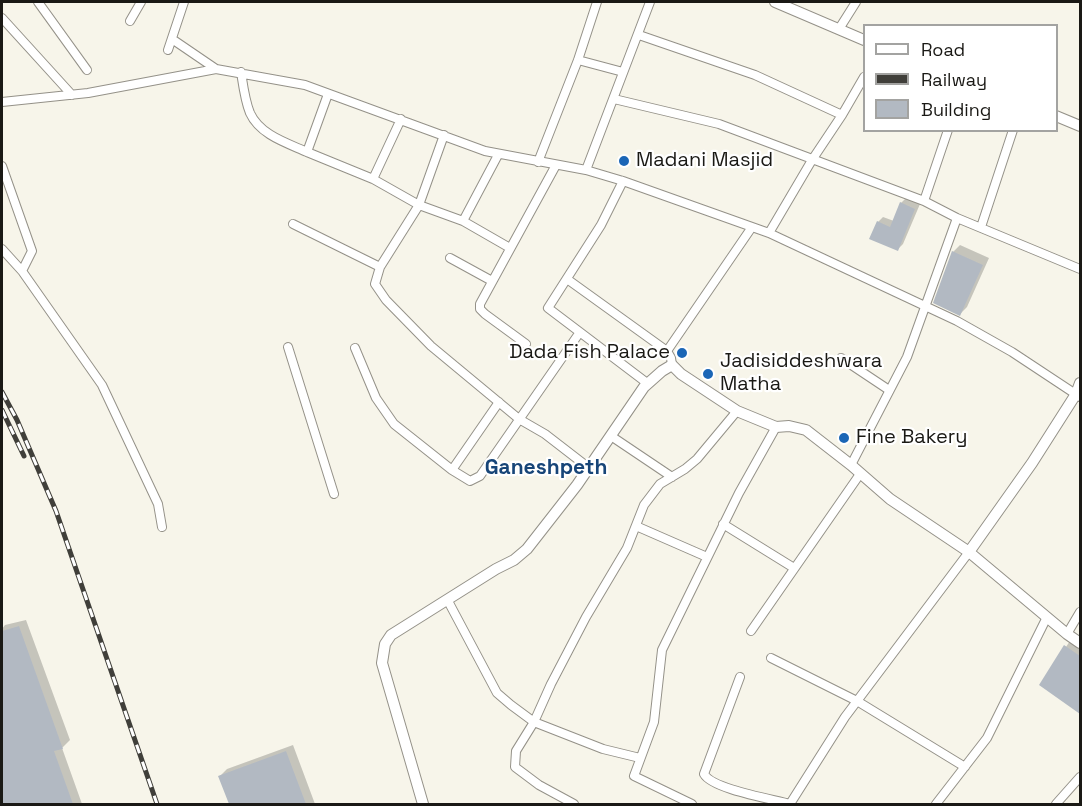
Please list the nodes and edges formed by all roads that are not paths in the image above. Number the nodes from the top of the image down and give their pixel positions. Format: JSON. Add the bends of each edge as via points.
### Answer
{"nodes":[{"id":1,"x":38,"y":2,"type":"edge"},
{"id":2,"x":141,"y":2,"type":"edge"},
{"id":3,"x":184,"y":2,"type":"edge"},
{"id":4,"x":597,"y":2,"type":"edge"},
{"id":5,"x":650,"y":2,"type":"edge"},
{"id":6,"x":776,"y":2,"type":"edge"},
{"id":7,"x":856,"y":2,"type":"edge"},
{"id":8,"x":2,"y":18,"type":"edge"},
{"id":9,"x":130,"y":21,"type":"dead end"},
{"id":10,"x":839,"y":29,"type":"junction"},
{"id":11,"x":639,"y":35,"type":"junction"},
{"id":12,"x":172,"y":39,"type":"junction"},
{"id":13,"x":863,"y":40,"type":"edge"},
{"id":14,"x":168,"y":50,"type":"dead end"},
{"id":15,"x":578,"y":60,"type":"junction"},
{"id":16,"x":216,"y":69,"type":"junction"},
{"id":17,"x":87,"y":70,"type":"dead end"},
{"id":18,"x":241,"y":72,"type":"junction"},
{"id":19,"x":623,"y":72,"type":"junction"},
{"id":20,"x":863,"y":79,"type":"edge"},
{"id":21,"x":328,"y":94,"type":"junction"},
{"id":22,"x":72,"y":95,"type":"junction"},
{"id":23,"x":614,"y":99,"type":"junction"},
{"id":24,"x":2,"y":102,"type":"edge"},
{"id":25,"x":842,"y":115,"type":"junction"},
{"id":26,"x":1058,"y":117,"type":"edge"},
{"id":27,"x":401,"y":119,"type":"junction"},
{"id":28,"x":1080,"y":126,"type":"edge"},
{"id":29,"x":947,"y":132,"type":"edge"},
{"id":30,"x":1013,"y":132,"type":"edge"},
{"id":31,"x":444,"y":135,"type":"junction"},
{"id":32,"x":307,"y":152,"type":"junction"},
{"id":33,"x":498,"y":155,"type":"junction"},
{"id":34,"x":812,"y":160,"type":"junction"},
{"id":35,"x":538,"y":162,"type":"junction"},
{"id":36,"x":556,"y":165,"type":"junction"},
{"id":37,"x":2,"y":166,"type":"edge"},
{"id":38,"x":586,"y":170,"type":"junction"},
{"id":39,"x":373,"y":179,"type":"junction"},
{"id":40,"x":623,"y":181,"type":"junction"},
{"id":41,"x":924,"y":201,"type":"junction"},
{"id":42,"x":419,"y":205,"type":"junction"},
{"id":43,"x":957,"y":218,"type":"junction"},
{"id":44,"x":463,"y":221,"type":"junction"},
{"id":45,"x":293,"y":224,"type":"dead end"},
{"id":46,"x":752,"y":227,"type":"junction"},
{"id":47,"x":981,"y":227,"type":"junction"},
{"id":48,"x":769,"y":233,"type":"junction"},
{"id":49,"x":510,"y":248,"type":"junction"},
{"id":50,"x":2,"y":249,"type":"edge"},
{"id":51,"x":450,"y":258,"type":"dead end"},
{"id":52,"x":380,"y":267,"type":"junction"},
{"id":53,"x":1080,"y":269,"type":"edge"},
{"id":54,"x":22,"y":271,"type":"junction"},
{"id":55,"x":567,"y":279,"type":"junction"},
{"id":56,"x":492,"y":281,"type":"junction"},
{"id":57,"x":924,"y":307,"type":"junction"},
{"id":58,"x":580,"y":332,"type":"junction"},
{"id":59,"x":526,"y":344,"type":"dead end"},
{"id":60,"x":288,"y":347,"type":"dead end"},
{"id":61,"x":355,"y":348,"type":"dead end"},
{"id":62,"x":667,"y":351,"type":"junction"},
{"id":63,"x":842,"y":358,"type":"dead end"},
{"id":64,"x":672,"y":365,"type":"junction"},
{"id":65,"x":647,"y":383,"type":"junction"},
{"id":66,"x":1080,"y":383,"type":"edge"},
{"id":67,"x":889,"y":390,"type":"junction"},
{"id":68,"x":1078,"y":396,"type":"edge"},
{"id":69,"x":499,"y":402,"type":"junction"},
{"id":70,"x":737,"y":411,"type":"junction"},
{"id":71,"x":519,"y":419,"type":"junction"},
{"id":72,"x":776,"y":427,"type":"junction"},
{"id":73,"x":611,"y":436,"type":"junction"},
{"id":74,"x":850,"y":465,"type":"junction"},
{"id":75,"x":589,"y":468,"type":"junction"},
{"id":76,"x":452,"y":470,"type":"junction"},
{"id":77,"x":860,"y":474,"type":"junction"},
{"id":78,"x":672,"y":477,"type":"junction"},
{"id":79,"x":334,"y":494,"type":"dead end"},
{"id":80,"x":723,"y":524,"type":"junction"},
{"id":81,"x":636,"y":526,"type":"junction"},
{"id":82,"x":162,"y":527,"type":"dead end"},
{"id":83,"x":969,"y":552,"type":"junction"},
{"id":84,"x":708,"y":557,"type":"junction"},
{"id":85,"x":794,"y":568,"type":"junction"},
{"id":86,"x":448,"y":600,"type":"junction"},
{"id":87,"x":1080,"y":612,"type":"edge"},
{"id":88,"x":1047,"y":617,"type":"junction"},
{"id":89,"x":751,"y":631,"type":"dead end"},
{"id":90,"x":1067,"y":634,"type":"junction"},
{"id":91,"x":1080,"y":643,"type":"edge"},
{"id":92,"x":771,"y":658,"type":"dead end"},
{"id":93,"x":740,"y":677,"type":"dead end"},
{"id":94,"x":857,"y":701,"type":"junction"},
{"id":95,"x":534,"y":722,"type":"junction"},
{"id":96,"x":640,"y":758,"type":"junction"},
{"id":97,"x":965,"y":767,"type":"junction"},
{"id":98,"x":1080,"y":777,"type":"edge"},
{"id":99,"x":686,"y":803,"type":"edge"},
{"id":100,"x":423,"y":804,"type":"edge"},
{"id":101,"x":574,"y":804,"type":"edge"},
{"id":102,"x":790,"y":804,"type":"edge"},
{"id":103,"x":936,"y":804,"type":"edge"},
{"id":104,"x":1056,"y":804,"type":"edge"}],
"edges":[{"from":1,"to":17,"type":"street"},
{"from":2,"to":9,"type":"street"},
{"from":3,"to":12,"type":"street"},
{"from":4,"to":15,"type":"street"},
{"from":5,"to":11,"type":"street"},
{"from":6,"to":10,"type":"street"},
{"from":7,"to":10,"type":"street"},
{"from":8,"to":22,"type":"street"},
{"from":10,"to":13,"type":"street"},
{"from":11,"to":19,"type":"street"},
{"from":11,"to":25,"type":"street","via":[[755,75]]},
{"from":12,"to":14,"type":"street"},
{"from":12,"to":16,"type":"street"},
{"from":15,"to":19,"type":"street"},
{"from":15,"to":35,"type":"street"},
{"from":16,"to":18,"type":"street"},
{"from":16,"to":22,"type":"street"},
{"from":18,"to":21,"type":"street","via":[[305,85]]},
{"from":18,"to":32,"type":"street","via":[[250,114],[258,125]]},
{"from":19,"to":23,"type":"street"},
{"from":20,"to":25,"type":"street"},
{"from":21,"to":27,"type":"street"},
{"from":21,"to":32,"type":"street"},
{"from":22,"to":24,"type":"street"},
{"from":23,"to":34,"type":"street","via":[[719,124]]},
{"from":23,"to":38,"type":"street"},
{"from":25,"to":34,"type":"street"},
{"from":26,"to":28,"type":"street"},
{"from":27,"to":31,"type":"street"},
{"from":27,"to":39,"type":"street"},
{"from":29,"to":41,"type":"street"},
{"from":30,"to":47,"type":"street"},
{"from":31,"to":33,"type":"street"},
{"from":31,"to":42,"type":"street"},
{"from":32,"to":39,"type":"street"},
{"from":33,"to":35,"type":"street"},
{"from":33,"to":44,"type":"street"},
{"from":34,"to":41,"type":"street"},
{"from":34,"to":48,"type":"street"},
{"from":35,"to":36,"type":"street"},
{"from":36,"to":38,"type":"street"},
{"from":36,"to":49,"type":"street"},
{"from":37,"to":54,"type":"street","via":[[32,251]]},
{"from":38,"to":40,"type":"street"},
{"from":39,"to":42,"type":"street"},
{"from":40,"to":46,"type":"street"},
{"from":40,"to":55,"type":"street"},
{"from":41,"to":43,"type":"street"},
{"from":42,"to":44,"type":"street"},
{"from":42,"to":52,"type":"street"},
{"from":43,"to":47,"type":"street"},
{"from":43,"to":57,"type":"street"},
{"from":44,"to":49,"type":"street"},
{"from":45,"to":52,"type":"street"},
{"from":46,"to":48,"type":"street"},
{"from":46,"to":62,"type":"street"},
{"from":47,"to":53,"type":"street"},
{"from":48,"to":57,"type":"street"},
{"from":49,"to":56,"type":"street"},
{"from":50,"to":54,"type":"street"},
{"from":51,"to":56,"type":"street"},
{"from":52,"to":69,"type":"street","via":[[375,284],[386,300],[430,346]]},
{"from":54,"to":82,"type":"street","via":[[102,386],[158,504]]},
{"from":55,"to":58,"type":"street","via":[[548,308]]},
{"from":55,"to":62,"type":"street"},
{"from":56,"to":59,"type":"street","via":[[480,309]]},
{"from":57,"to":67,"type":"street","via":[[907,357]]},
{"from":57,"to":68,"type":"street","via":[[1012,352]]},
{"from":58,"to":65,"type":"street"},
{"from":58,"to":71,"type":"street"},
{"from":60,"to":79,"type":"street"},
{"from":61,"to":76,"type":"street","via":[[376,398],[394,424]]},
{"from":62,"to":64,"type":"street"},
{"from":63,"to":67,"type":"street"},
{"from":64,"to":65,"type":"street"},
{"from":64,"to":70,"type":"street"},
{"from":65,"to":73,"type":"street"},
{"from":66,"to":68,"type":"street"},
{"from":67,"to":74,"type":"street"},
{"from":68,"to":83,"type":"street"},
{"from":69,"to":71,"type":"street"},
{"from":69,"to":76,"type":"street"},
{"from":70,"to":72,"type":"street"},
{"from":70,"to":78,"type":"street","via":[[697,459]]},
{"from":71,"to":75,"type":"street"},
{"from":71,"to":76,"type":"street","via":[[476,479],[470,481]]},
{"from":72,"to":74,"type":"street","via":[[806,430]]},
{"from":72,"to":80,"type":"street"},
{"from":73,"to":75,"type":"street"},
{"from":73,"to":78,"type":"street"},
{"from":74,"to":77,"type":"street"},
{"from":75,"to":86,"type":"street","via":[[527,549]]},
{"from":77,"to":83,"type":"street"},
{"from":77,"to":85,"type":"street"},
{"from":78,"to":81,"type":"street","via":[[660,484],[644,505]]},
{"from":80,"to":84,"type":"street"},
{"from":80,"to":85,"type":"street"},
{"from":81,"to":84,"type":"street"},
{"from":81,"to":95,"type":"street"},
{"from":83,"to":88,"type":"street"},
{"from":83,"to":94,"type":"street"},
{"from":84,"to":96,"type":"street","via":[[662,650],[654,722]]},
{"from":85,"to":89,"type":"street"},
{"from":86,"to":95,"type":"street","via":[[498,693]]},
{"from":86,"to":100,"type":"street","via":[[391,635],[382,663]]},
{"from":87,"to":90,"type":"street"},
{"from":88,"to":90,"type":"street"},
{"from":88,"to":97,"type":"street","via":[[987,738]]},
{"from":90,"to":91,"type":"street"},
{"from":92,"to":94,"type":"street"},
{"from":93,"to":102,"type":"street","via":[[704,774],[718,784]]},
{"from":94,"to":97,"type":"street"},
{"from":94,"to":102,"type":"street"},
{"from":95,"to":96,"type":"street","via":[[603,749]]},
{"from":95,"to":101,"type":"street","via":[[516,751],[515,767]]},
{"from":96,"to":99,"type":"street","via":[[634,776]]},
{"from":97,"to":103,"type":"street"},
{"from":98,"to":104,"type":"street"}]}
